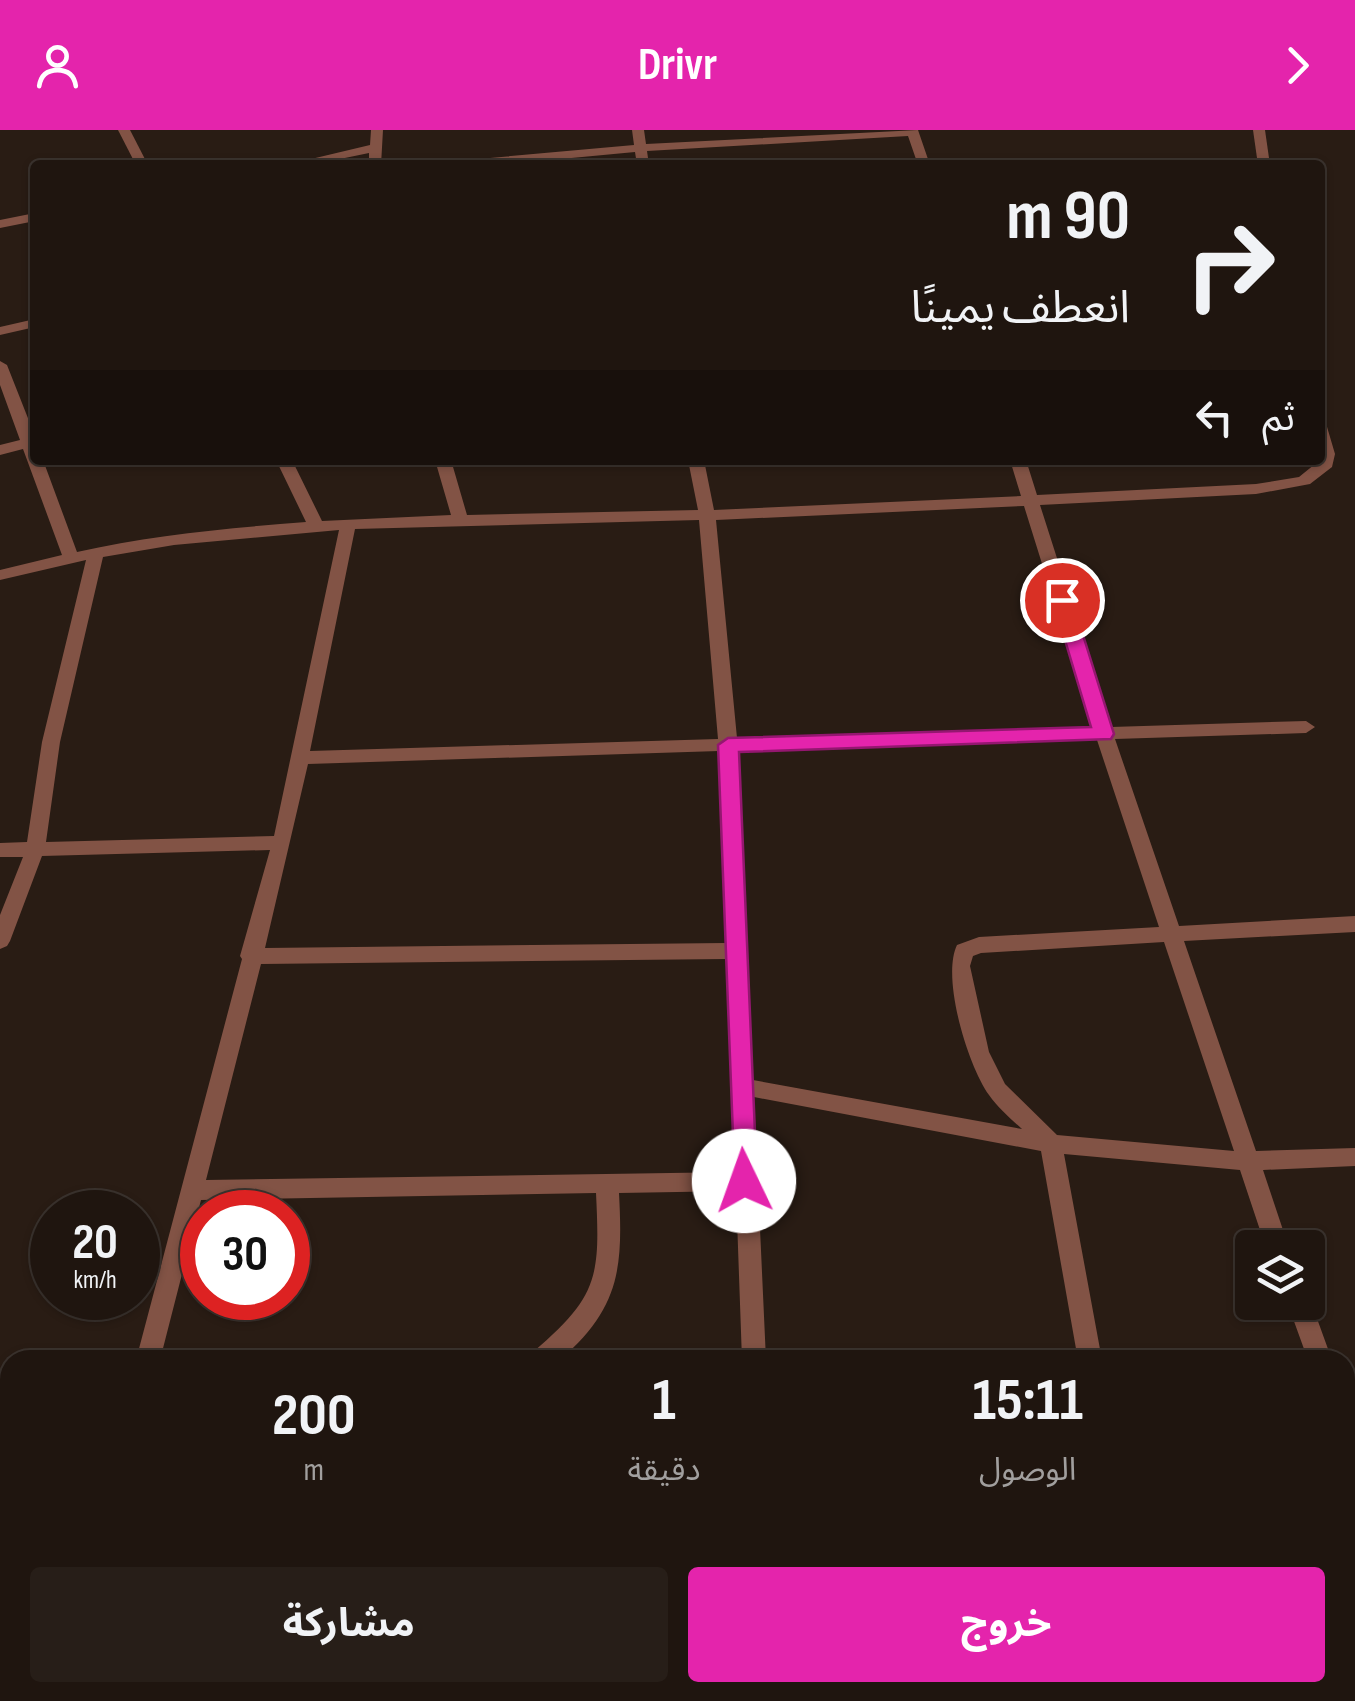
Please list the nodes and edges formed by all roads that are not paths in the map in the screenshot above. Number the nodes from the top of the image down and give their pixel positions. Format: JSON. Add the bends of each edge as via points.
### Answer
{"nodes":[{"id":1,"x":124,"y":130,"type":"edge"},
{"id":2,"x":377,"y":130,"type":"edge"},
{"id":3,"x":638,"y":130,"type":"edge"},
{"id":4,"x":1259,"y":130,"type":"edge"},
{"id":5,"x":913,"y":131,"type":"edge"},
{"id":6,"x":376,"y":148,"type":"junction"},
{"id":7,"x":639,"y":148,"type":"junction"},
{"id":8,"x":139,"y":160,"type":"edge"},
{"id":9,"x":317,"y":160,"type":"edge"},
{"id":10,"x":375,"y":160,"type":"edge"},
{"id":11,"x":510,"y":160,"type":"edge"},
{"id":12,"x":641,"y":160,"type":"edge"},
{"id":13,"x":922,"y":160,"type":"edge"},
{"id":14,"x":1263,"y":160,"type":"edge"},
{"id":15,"x":30,"y":218,"type":"edge"},
{"id":16,"x":0,"y":224,"type":"edge"},
{"id":17,"x":30,"y":324,"type":"edge"},
{"id":18,"x":0,"y":332,"type":"edge"},
{"id":19,"x":0,"y":365,"type":"edge"},
{"id":20,"x":30,"y":441,"type":"edge"},
{"id":21,"x":0,"y":450,"type":"edge"},
{"id":22,"x":30,"y":451,"type":"edge"},
{"id":23,"x":39,"y":465,"type":"edge"},
{"id":24,"x":286,"y":465,"type":"edge"},
{"id":25,"x":444,"y":465,"type":"edge"},
{"id":26,"x":697,"y":465,"type":"edge"},
{"id":27,"x":1020,"y":465,"type":"edge"},
{"id":28,"x":1324,"y":465,"type":"edge"},
{"id":29,"x":1032,"y":499,"type":"junction"},
{"id":30,"x":706,"y":515,"type":"junction"},
{"id":31,"x":460,"y":521,"type":"junction"},
{"id":32,"x":348,"y":525,"type":"junction"},
{"id":33,"x":316,"y":526,"type":"junction"},
{"id":34,"x":96,"y":551,"type":"junction"},
{"id":35,"x":72,"y":557,"type":"junction"},
{"id":36,"x":0,"y":575,"type":"edge"},
{"id":37,"x":1306,"y":728,"type":"dead end"},
{"id":38,"x":1104,"y":734,"type":"junction"},
{"id":39,"x":728,"y":745,"type":"junction"},
{"id":40,"x":298,"y":758,"type":"junction"},
{"id":41,"x":282,"y":843,"type":"junction"},
{"id":42,"x":36,"y":847,"type":"junction"},
{"id":43,"x":0,"y":850,"type":"edge"},
{"id":44,"x":1355,"y":924,"type":"edge"},
{"id":45,"x":1171,"y":938,"type":"junction"},
{"id":46,"x":0,"y":942,"type":"edge"},
{"id":47,"x":739,"y":951,"type":"junction"},
{"id":48,"x":250,"y":956,"type":"junction"},
{"id":49,"x":740,"y":1086,"type":"junction"},
{"id":50,"x":1051,"y":1144,"type":"junction"},
{"id":51,"x":1355,"y":1157,"type":"edge"},
{"id":52,"x":1246,"y":1161,"type":"junction"},
{"id":53,"x":744,"y":1181,"type":"junction"},
{"id":54,"x":607,"y":1184,"type":"junction"},
{"id":55,"x":195,"y":1190,"type":"joint"},
{"id":56,"x":1271,"y":1230,"type":"edge"},
{"id":57,"x":180,"y":1244,"type":"edge"},
{"id":58,"x":1306,"y":1320,"type":"edge"},
{"id":59,"x":151,"y":1350,"type":"edge"},
{"id":60,"x":553,"y":1350,"type":"edge"},
{"id":61,"x":753,"y":1350,"type":"edge"},
{"id":62,"x":1088,"y":1350,"type":"edge"},
{"id":63,"x":1316,"y":1350,"type":"edge"}],
"edges":[{"from":1,"to":8,"type":"street"},
{"from":2,"to":6,"type":"street"},
{"from":3,"to":7,"type":"street"},
{"from":4,"to":14,"type":"street"},
{"from":5,"to":7,"type":"street"},
{"from":5,"to":13,"type":"street"},
{"from":6,"to":9,"type":"street"},
{"from":6,"to":10,"type":"street"},
{"from":7,"to":11,"type":"street"},
{"from":7,"to":12,"type":"street"},
{"from":15,"to":16,"type":"street"},
{"from":17,"to":18,"type":"street"},
{"from":19,"to":20,"type":"street"},
{"from":21,"to":22,"type":"street"},
{"from":23,"to":35,"type":"street"},
{"from":24,"to":33,"type":"street"},
{"from":25,"to":31,"type":"street"},
{"from":26,"to":30,"type":"street"},
{"from":27,"to":29,"type":"street"},
{"from":28,"to":29,"type":"street","via":[[1304,481],[1256,490]]},
{"from":29,"to":30,"type":"street"},
{"from":29,"to":38,"type":"street"},
{"from":30,"to":31,"type":"street"},
{"from":30,"to":39,"type":"street"},
{"from":31,"to":32,"type":"street"},
{"from":32,"to":33,"type":"street"},
{"from":32,"to":40,"type":"street"},
{"from":33,"to":34,"type":"street"},
{"from":34,"to":35,"type":"street"},
{"from":34,"to":42,"type":"street","via":[[51,742]]},
{"from":35,"to":36,"type":"street"},
{"from":37,"to":38,"type":"street"},
{"from":38,"to":39,"type":"street"},
{"from":38,"to":45,"type":"street"},
{"from":39,"to":40,"type":"street"},
{"from":39,"to":47,"type":"street"},
{"from":40,"to":41,"type":"street"},
{"from":41,"to":42,"type":"street"},
{"from":41,"to":48,"type":"street"},
{"from":42,"to":43,"type":"street"},
{"from":42,"to":46,"type":"street"},
{"from":44,"to":45,"type":"street"},
{"from":45,"to":50,"type":"street","via":[[964,951],[960,966],[978,1052],[997,1090]]},
{"from":45,"to":52,"type":"street"},
{"from":47,"to":48,"type":"street"},
{"from":47,"to":49,"type":"street"},
{"from":48,"to":55,"type":"street"},
{"from":49,"to":50,"type":"street"},
{"from":49,"to":53,"type":"street"},
{"from":50,"to":52,"type":"street"},
{"from":50,"to":62,"type":"street"},
{"from":51,"to":52,"type":"street"},
{"from":52,"to":56,"type":"street"},
{"from":53,"to":54,"type":"street"},
{"from":53,"to":61,"type":"street"},
{"from":54,"to":55,"type":"street"},
{"from":54,"to":60,"type":"street","via":[[611,1270],[605,1293]]},
{"from":57,"to":59,"type":"street"},
{"from":58,"to":63,"type":"street"}]}
